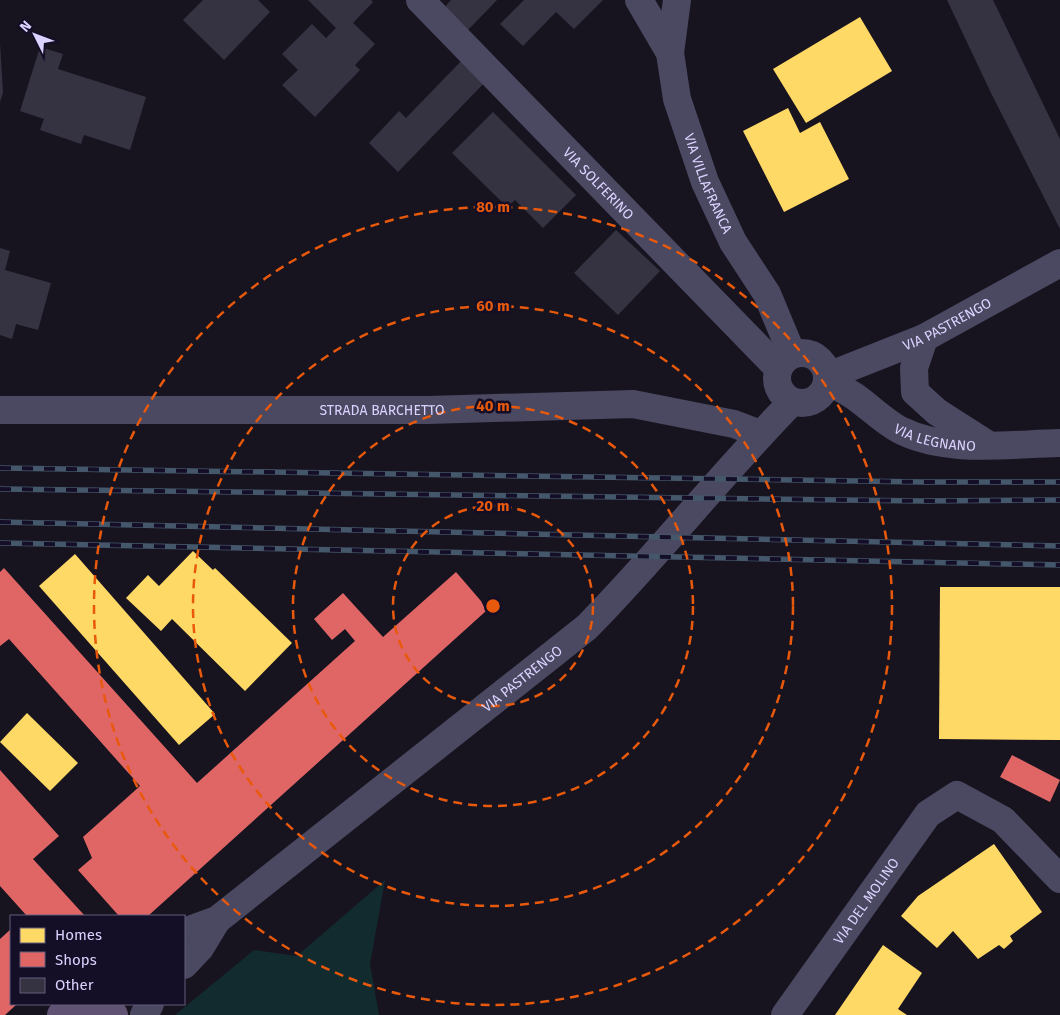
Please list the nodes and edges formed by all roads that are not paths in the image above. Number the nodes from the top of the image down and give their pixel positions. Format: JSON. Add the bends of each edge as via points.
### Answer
{"nodes":[{"id":1,"x":420,"y":0,"type":"edge"},
{"id":2,"x":639,"y":0,"type":"edge"},
{"id":3,"x":677,"y":0,"type":"edge"},
{"id":4,"x":670,"y":53,"type":"junction"},
{"id":5,"x":1060,"y":262,"type":"edge"},
{"id":6,"x":924,"y":338,"type":"junction"},
{"id":7,"x":785,"y":361,"type":"junction"},
{"id":8,"x":828,"y":378,"type":"junction"},
{"id":9,"x":792,"y":402,"type":"junction"},
{"id":10,"x":0,"y":410,"type":"edge"},
{"id":11,"x":760,"y":434,"type":"junction"},
{"id":12,"x":1060,"y":443,"type":"edge"},
{"id":13,"x":987,"y":444,"type":"junction"},
{"id":14,"x":1060,"y":879,"type":"edge"},
{"id":15,"x":217,"y":920,"type":"junction"},
{"id":16,"x":185,"y":932,"type":"edge"},
{"id":17,"x":185,"y":964,"type":"edge"},
{"id":18,"x":72,"y":1009,"type":"edge"},
{"id":19,"x":114,"y":1015,"type":"edge"},
{"id":20,"x":785,"y":1015,"type":"edge"}],
"edges":[{"from":1,"to":7,"type":"street","name":"VIA SOLFERINO"},
{"from":2,"to":4,"type":"street"},
{"from":3,"to":4,"type":"street","name":"VIA VILLAFRANCA"},
{"from":4,"to":7,"type":"street","name":"VIA VILLAFRANCA","via":[[677,99],[704,182],[733,242],[767,294]]},
{"from":5,"to":6,"type":"street","name":"VIA PASTRENGO"},
{"from":6,"to":8,"type":"street","name":"VIA PASTRENGO"},
{"from":6,"to":13,"type":"street","via":[[914,368],[916,392],[937,412]]},
{"from":7,"to":8,"type":"street","via":[[803,352],[818,357]]},
{"from":7,"to":9,"type":"street","via":[[777,385]]},
{"from":8,"to":9,"type":"street","via":[[823,393],[812,402]]},
{"from":8,"to":13,"type":"street","name":"VIA LEGNANO","via":[[900,430],[927,440]]},
{"from":9,"to":11,"type":"street","name":"VIA PASTRENGO"},
{"from":10,"to":11,"type":"street","name":"STRADA BARCHETTO","via":[[428,410],[633,404],[734,424]]},
{"from":11,"to":15,"type":"street","name":"VIA PASTRENGO","via":[[630,583],[587,627]]},
{"from":12,"to":13,"type":"street","name":"VIA LEGNANO"},
{"from":14,"to":20,"type":"street","name":"VIA DEL MOLINO","via":[[1003,820],[957,795],[928,814]]},
{"from":15,"to":16,"type":"street","name":"VIA PASTRENGO"},
{"from":15,"to":17,"type":"street","name":"VIA PASTRENGO","via":[[200,948]]},
{"from":18,"to":19,"type":"main road","via":[[94,1009]]}]}
